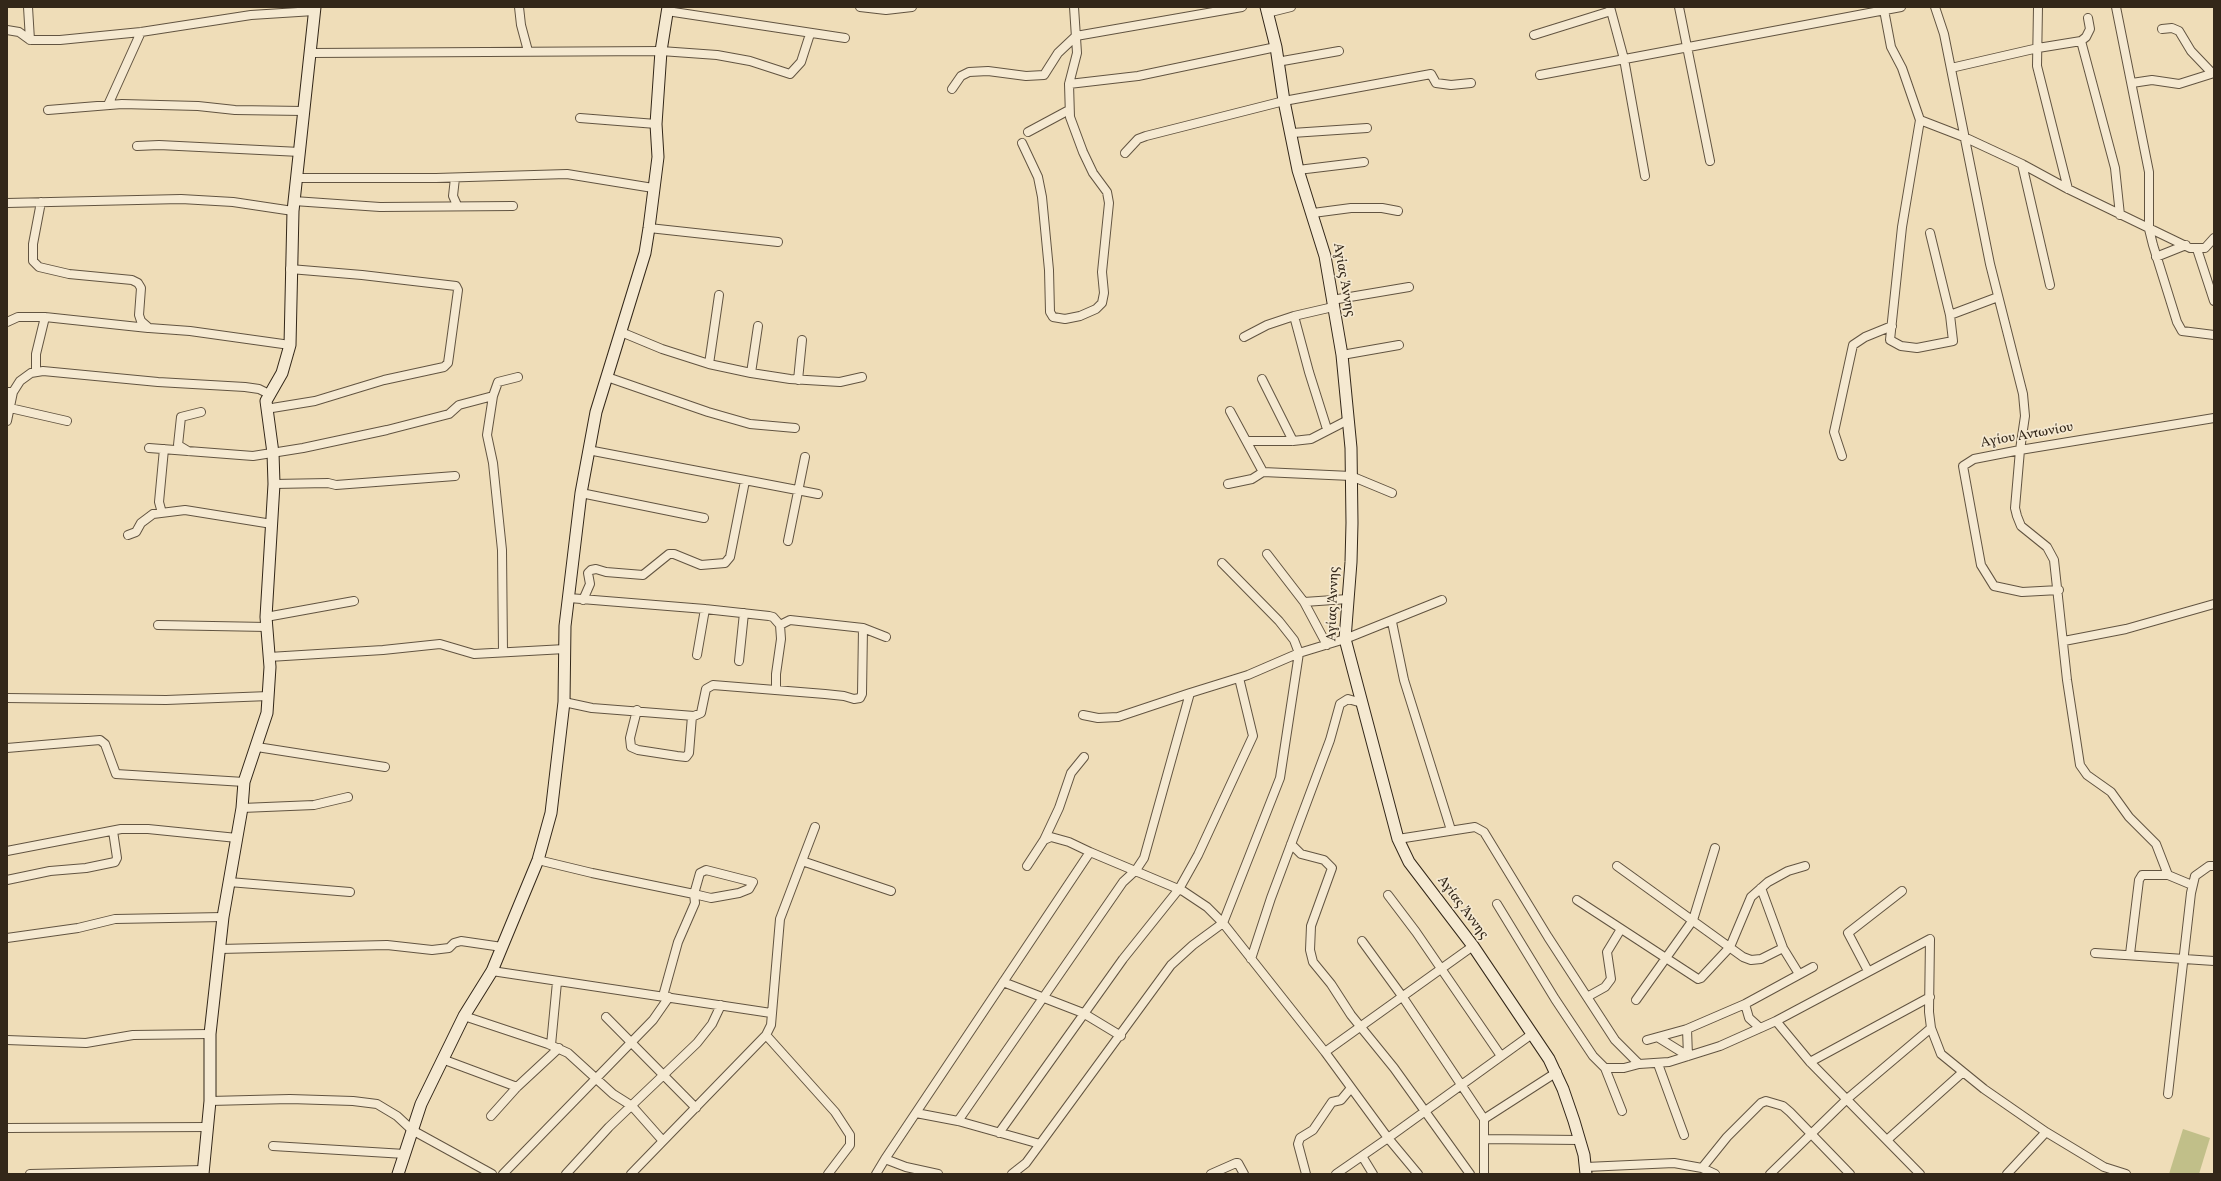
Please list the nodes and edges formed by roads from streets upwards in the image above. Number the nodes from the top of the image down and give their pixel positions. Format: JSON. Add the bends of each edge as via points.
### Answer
{"nodes":[{"id":1,"x":28,"y":7,"type":"edge"},
{"id":2,"x":519,"y":7,"type":"edge"},
{"id":3,"x":860,"y":7,"type":"edge"},
{"id":4,"x":912,"y":7,"type":"edge"},
{"id":5,"x":1074,"y":7,"type":"edge"},
{"id":6,"x":1242,"y":7,"type":"edge"},
{"id":7,"x":1291,"y":7,"type":"edge"},
{"id":8,"x":1679,"y":7,"type":"edge"},
{"id":9,"x":1901,"y":7,"type":"edge"},
{"id":10,"x":1935,"y":7,"type":"edge"},
{"id":11,"x":2038,"y":7,"type":"edge"},
{"id":12,"x":2116,"y":7,"type":"edge"},
{"id":13,"x":314,"y":9,"type":"edge"},
{"id":14,"x":668,"y":9,"type":"edge"},
{"id":15,"x":1610,"y":9,"type":"edge"},
{"id":16,"x":1267,"y":10,"type":"edge"},
{"id":17,"x":1884,"y":10,"type":"junction"},
{"id":18,"x":2088,"y":18,"type":"dead end"},
{"id":19,"x":2162,"y":29,"type":"dead end"},
{"id":20,"x":7,"y":30,"type":"edge"},
{"id":21,"x":141,"y":32,"type":"junction"},
{"id":22,"x":810,"y":34,"type":"junction"},
{"id":23,"x":1534,"y":35,"type":"dead end"},
{"id":24,"x":1076,"y":36,"type":"junction"},
{"id":25,"x":845,"y":38,"type":"dead end"},
{"id":26,"x":30,"y":40,"type":"junction"},
{"id":27,"x":2081,"y":41,"type":"junction"},
{"id":28,"x":1276,"y":47,"type":"junction"},
{"id":29,"x":1687,"y":47,"type":"junction"},
{"id":30,"x":2038,"y":48,"type":"junction"},
{"id":31,"x":528,"y":51,"type":"junction"},
{"id":32,"x":661,"y":51,"type":"junction"},
{"id":33,"x":1339,"y":51,"type":"dead end"},
{"id":34,"x":311,"y":53,"type":"junction"},
{"id":35,"x":1624,"y":59,"type":"junction"},
{"id":36,"x":1277,"y":62,"type":"junction"},
{"id":37,"x":1951,"y":68,"type":"junction"},
{"id":38,"x":2213,"y":73,"type":"edge"},
{"id":39,"x":1540,"y":75,"type":"dead end"},
{"id":40,"x":1471,"y":83,"type":"dead end"},
{"id":41,"x":2132,"y":83,"type":"junction"},
{"id":42,"x":1069,"y":84,"type":"junction"},
{"id":43,"x":952,"y":89,"type":"dead end"},
{"id":44,"x":1284,"y":101,"type":"junction"},
{"id":45,"x":108,"y":105,"type":"junction"},
{"id":46,"x":48,"y":110,"type":"dead end"},
{"id":47,"x":1069,"y":110,"type":"junction"},
{"id":48,"x":304,"y":111,"type":"junction"},
{"id":49,"x":580,"y":118,"type":"dead end"},
{"id":50,"x":1920,"y":120,"type":"junction"},
{"id":51,"x":656,"y":124,"type":"junction"},
{"id":52,"x":1366,"y":128,"type":"dead end"},
{"id":53,"x":1028,"y":132,"type":"dead end"},
{"id":54,"x":1292,"y":133,"type":"junction"},
{"id":55,"x":1964,"y":137,"type":"junction"},
{"id":56,"x":1022,"y":143,"type":"dead end"},
{"id":57,"x":137,"y":146,"type":"dead end"},
{"id":58,"x":300,"y":152,"type":"junction"},
{"id":59,"x":1125,"y":153,"type":"dead end"},
{"id":60,"x":1710,"y":161,"type":"dead end"},
{"id":61,"x":1364,"y":162,"type":"dead end"},
{"id":62,"x":2022,"y":164,"type":"junction"},
{"id":63,"x":1298,"y":170,"type":"junction"},
{"id":64,"x":1645,"y":176,"type":"dead end"},
{"id":65,"x":297,"y":178,"type":"junction"},
{"id":66,"x":455,"y":178,"type":"junction"},
{"id":67,"x":653,"y":188,"type":"junction"},
{"id":68,"x":2068,"y":189,"type":"junction"},
{"id":69,"x":41,"y":202,"type":"junction"},
{"id":70,"x":7,"y":203,"type":"edge"},
{"id":71,"x":457,"y":205,"type":"junction"},
{"id":72,"x":294,"y":206,"type":"junction"},
{"id":73,"x":513,"y":206,"type":"dead end"},
{"id":74,"x":1398,"y":211,"type":"dead end"},
{"id":75,"x":1313,"y":213,"type":"junction"},
{"id":76,"x":2120,"y":214,"type":"junction"},
{"id":77,"x":649,"y":228,"type":"junction"},
{"id":78,"x":2149,"y":229,"type":"junction"},
{"id":79,"x":1930,"y":233,"type":"dead end"},
{"id":80,"x":2214,"y":238,"type":"edge"},
{"id":81,"x":778,"y":242,"type":"dead end"},
{"id":82,"x":2186,"y":246,"type":"junction"},
{"id":83,"x":2197,"y":249,"type":"junction"},
{"id":84,"x":2156,"y":257,"type":"junction"},
{"id":85,"x":290,"y":269,"type":"junction"},
{"id":86,"x":2050,"y":285,"type":"dead end"},
{"id":87,"x":1409,"y":287,"type":"dead end"},
{"id":88,"x":719,"y":296,"type":"dead end"},
{"id":89,"x":1998,"y":297,"type":"junction"},
{"id":90,"x":2214,"y":301,"type":"edge"},
{"id":91,"x":1332,"y":304,"type":"junction"},
{"id":92,"x":1950,"y":315,"type":"junction"},
{"id":93,"x":1294,"y":316,"type":"junction"},
{"id":94,"x":45,"y":317,"type":"junction"},
{"id":95,"x":7,"y":322,"type":"edge"},
{"id":96,"x":758,"y":326,"type":"dead end"},
{"id":97,"x":1892,"y":326,"type":"junction"},
{"id":98,"x":149,"y":328,"type":"junction"},
{"id":99,"x":621,"y":332,"type":"junction"},
{"id":100,"x":2214,"y":335,"type":"edge"},
{"id":101,"x":1244,"y":337,"type":"dead end"},
{"id":102,"x":802,"y":340,"type":"dead end"},
{"id":103,"x":290,"y":345,"type":"junction"},
{"id":104,"x":1400,"y":345,"type":"dead end"},
{"id":105,"x":1342,"y":355,"type":"junction"},
{"id":106,"x":710,"y":364,"type":"junction"},
{"id":107,"x":36,"y":372,"type":"junction"},
{"id":108,"x":751,"y":373,"type":"junction"},
{"id":109,"x":518,"y":377,"type":"dead end"},
{"id":110,"x":607,"y":377,"type":"junction"},
{"id":111,"x":862,"y":378,"type":"dead end"},
{"id":112,"x":1262,"y":379,"type":"dead end"},
{"id":113,"x":798,"y":380,"type":"junction"},
{"id":114,"x":10,"y":392,"type":"edge"},
{"id":115,"x":269,"y":394,"type":"junction"},
{"id":116,"x":493,"y":396,"type":"junction"},
{"id":117,"x":10,"y":408,"type":"junction"},
{"id":118,"x":266,"y":409,"type":"junction"},
{"id":119,"x":1230,"y":411,"type":"dead end"},
{"id":120,"x":201,"y":412,"type":"dead end"},
{"id":121,"x":2214,"y":418,"type":"edge"},
{"id":122,"x":1348,"y":420,"type":"junction"},
{"id":123,"x":7,"y":421,"type":"edge"},
{"id":124,"x":67,"y":421,"type":"dead end"},
{"id":125,"x":795,"y":428,"type":"dead end"},
{"id":126,"x":1327,"y":429,"type":"junction"},
{"id":127,"x":1247,"y":441,"type":"junction"},
{"id":128,"x":1293,"y":441,"type":"junction"},
{"id":129,"x":149,"y":448,"type":"dead end"},
{"id":130,"x":164,"y":450,"type":"junction"},
{"id":131,"x":588,"y":450,"type":"junction"},
{"id":132,"x":2020,"y":450,"type":"junction"},
{"id":133,"x":188,"y":452,"type":"junction"},
{"id":134,"x":273,"y":453,"type":"junction"},
{"id":135,"x":1842,"y":456,"type":"dead end"},
{"id":136,"x":805,"y":457,"type":"dead end"},
{"id":137,"x":1263,"y":472,"type":"junction"},
{"id":138,"x":455,"y":476,"type":"dead end"},
{"id":139,"x":1351,"y":476,"type":"junction"},
{"id":140,"x":745,"y":481,"type":"junction"},
{"id":141,"x":274,"y":484,"type":"junction"},
{"id":142,"x":1228,"y":484,"type":"dead end"},
{"id":143,"x":798,"y":490,"type":"junction"},
{"id":144,"x":581,"y":492,"type":"junction"},
{"id":145,"x":1392,"y":493,"type":"dead end"},
{"id":146,"x":818,"y":494,"type":"dead end"},
{"id":147,"x":162,"y":513,"type":"junction"},
{"id":148,"x":704,"y":518,"type":"dead end"},
{"id":149,"x":272,"y":524,"type":"junction"},
{"id":150,"x":128,"y":535,"type":"dead end"},
{"id":151,"x":788,"y":541,"type":"dead end"},
{"id":152,"x":1267,"y":554,"type":"dead end"},
{"id":153,"x":1222,"y":564,"type":"dead end"},
{"id":154,"x":2058,"y":590,"type":"junction"},
{"id":155,"x":569,"y":598,"type":"junction"},
{"id":156,"x":1348,"y":599,"type":"junction"},
{"id":157,"x":583,"y":600,"type":"junction"},
{"id":158,"x":1442,"y":600,"type":"dead end"},
{"id":159,"x":354,"y":601,"type":"dead end"},
{"id":160,"x":1304,"y":602,"type":"junction"},
{"id":161,"x":2214,"y":604,"type":"edge"},
{"id":162,"x":705,"y":609,"type":"junction"},
{"id":163,"x":744,"y":614,"type":"junction"},
{"id":164,"x":266,"y":622,"type":"junction"},
{"id":165,"x":1392,"y":622,"type":"junction"},
{"id":166,"x":158,"y":625,"type":"dead end"},
{"id":167,"x":780,"y":625,"type":"junction"},
{"id":168,"x":863,"y":628,"type":"junction"},
{"id":169,"x":886,"y":637,"type":"dead end"},
{"id":170,"x":1345,"y":639,"type":"junction"},
{"id":171,"x":2064,"y":641,"type":"junction"},
{"id":172,"x":1327,"y":644,"type":"junction"},
{"id":173,"x":566,"y":649,"type":"junction"},
{"id":174,"x":503,"y":652,"type":"junction"},
{"id":175,"x":1299,"y":653,"type":"junction"},
{"id":176,"x":697,"y":655,"type":"dead end"},
{"id":177,"x":269,"y":657,"type":"junction"},
{"id":178,"x":739,"y":660,"type":"dead end"},
{"id":179,"x":1239,"y":678,"type":"junction"},
{"id":180,"x":776,"y":690,"type":"junction"},
{"id":181,"x":1190,"y":693,"type":"junction"},
{"id":182,"x":269,"y":696,"type":"junction"},
{"id":183,"x":7,"y":698,"type":"edge"},
{"id":184,"x":564,"y":702,"type":"junction"},
{"id":185,"x":1362,"y":703,"type":"junction"},
{"id":186,"x":637,"y":710,"type":"junction"},
{"id":187,"x":1082,"y":715,"type":"dead end"},
{"id":188,"x":692,"y":716,"type":"junction"},
{"id":189,"x":257,"y":747,"type":"junction"},
{"id":190,"x":7,"y":748,"type":"edge"},
{"id":191,"x":1084,"y":757,"type":"dead end"},
{"id":192,"x":386,"y":767,"type":"dead end"},
{"id":193,"x":244,"y":782,"type":"junction"},
{"id":194,"x":348,"y":797,"type":"dead end"},
{"id":195,"x":242,"y":808,"type":"junction"},
{"id":196,"x":815,"y":827,"type":"dead end"},
{"id":197,"x":113,"y":830,"type":"junction"},
{"id":198,"x":1451,"y":830,"type":"junction"},
{"id":199,"x":237,"y":838,"type":"junction"},
{"id":200,"x":1398,"y":839,"type":"junction"},
{"id":201,"x":1044,"y":840,"type":"junction"},
{"id":202,"x":1291,"y":844,"type":"junction"},
{"id":203,"x":1715,"y":848,"type":"dead end"},
{"id":204,"x":7,"y":851,"type":"edge"},
{"id":205,"x":1090,"y":852,"type":"junction"},
{"id":206,"x":538,"y":860,"type":"junction"},
{"id":207,"x":802,"y":861,"type":"junction"},
{"id":208,"x":1027,"y":866,"type":"dead end"},
{"id":209,"x":1617,"y":866,"type":"dead end"},
{"id":210,"x":1805,"y":866,"type":"dead end"},
{"id":211,"x":2214,"y":866,"type":"edge"},
{"id":212,"x":1136,"y":870,"type":"junction"},
{"id":213,"x":2168,"y":874,"type":"junction"},
{"id":214,"x":7,"y":880,"type":"edge"},
{"id":215,"x":228,"y":882,"type":"junction"},
{"id":216,"x":2192,"y":885,"type":"junction"},
{"id":217,"x":1761,"y":888,"type":"junction"},
{"id":218,"x":1179,"y":889,"type":"junction"},
{"id":219,"x":891,"y":891,"type":"dead end"},
{"id":220,"x":1902,"y":891,"type":"dead end"},
{"id":221,"x":350,"y":892,"type":"dead end"},
{"id":222,"x":694,"y":894,"type":"junction"},
{"id":223,"x":1388,"y":895,"type":"dead end"},
{"id":224,"x":1577,"y":900,"type":"dead end"},
{"id":225,"x":1497,"y":904,"type":"dead end"},
{"id":226,"x":223,"y":917,"type":"junction"},
{"id":227,"x":1693,"y":920,"type":"junction"},
{"id":228,"x":1223,"y":923,"type":"junction"},
{"id":229,"x":1621,"y":930,"type":"junction"},
{"id":230,"x":7,"y":938,"type":"edge"},
{"id":231,"x":1362,"y":941,"type":"dead end"},
{"id":232,"x":1473,"y":946,"type":"junction"},
{"id":233,"x":1730,"y":946,"type":"junction"},
{"id":234,"x":502,"y":947,"type":"junction"},
{"id":235,"x":1783,"y":948,"type":"junction"},
{"id":236,"x":220,"y":949,"type":"junction"},
{"id":237,"x":2095,"y":953,"type":"dead end"},
{"id":238,"x":2130,"y":954,"type":"junction"},
{"id":239,"x":1667,"y":958,"type":"junction"},
{"id":240,"x":1251,"y":959,"type":"junction"},
{"id":241,"x":2184,"y":959,"type":"junction"},
{"id":242,"x":2214,"y":961,"type":"edge"},
{"id":243,"x":1813,"y":967,"type":"dead end"},
{"id":244,"x":1441,"y":968,"type":"junction"},
{"id":245,"x":492,"y":971,"type":"junction"},
{"id":246,"x":1868,"y":971,"type":"junction"},
{"id":247,"x":1800,"y":974,"type":"junction"},
{"id":248,"x":557,"y":982,"type":"junction"},
{"id":249,"x":1003,"y":982,"type":"junction"},
{"id":250,"x":1402,"y":996,"type":"junction"},
{"id":251,"x":666,"y":997,"type":"junction"},
{"id":252,"x":1587,"y":997,"type":"junction"},
{"id":253,"x":1930,"y":997,"type":"junction"},
{"id":254,"x":1044,"y":999,"type":"junction"},
{"id":255,"x":1636,"y":1000,"type":"dead end"},
{"id":256,"x":1745,"y":1004,"type":"junction"},
{"id":257,"x":721,"y":1005,"type":"junction"},
{"id":258,"x":771,"y":1013,"type":"junction"},
{"id":259,"x":1083,"y":1013,"type":"junction"},
{"id":260,"x":464,"y":1016,"type":"junction"},
{"id":261,"x":606,"y":1017,"type":"dead end"},
{"id":262,"x":1776,"y":1021,"type":"junction"},
{"id":263,"x":1360,"y":1027,"type":"junction"},
{"id":264,"x":1760,"y":1028,"type":"junction"},
{"id":265,"x":1931,"y":1028,"type":"junction"},
{"id":266,"x":1687,"y":1029,"type":"junction"},
{"id":267,"x":210,"y":1034,"type":"junction"},
{"id":268,"x":1532,"y":1034,"type":"junction"},
{"id":269,"x":766,"y":1036,"type":"junction"},
{"id":270,"x":1121,"y":1036,"type":"junction"},
{"id":271,"x":1659,"y":1038,"type":"junction"},
{"id":272,"x":7,"y":1040,"type":"edge"},
{"id":273,"x":1647,"y":1040,"type":"dead end"},
{"id":274,"x":630,"y":1043,"type":"junction"},
{"id":275,"x":555,"y":1046,"type":"junction"},
{"id":276,"x":1325,"y":1052,"type":"junction"},
{"id":277,"x":1501,"y":1056,"type":"junction"},
{"id":278,"x":1688,"y":1056,"type":"junction"},
{"id":279,"x":442,"y":1059,"type":"junction"},
{"id":280,"x":1810,"y":1062,"type":"junction"},
{"id":281,"x":1639,"y":1064,"type":"junction"},
{"id":282,"x":1658,"y":1064,"type":"junction"},
{"id":283,"x":1605,"y":1068,"type":"junction"},
{"id":284,"x":1557,"y":1072,"type":"junction"},
{"id":285,"x":1963,"y":1072,"type":"junction"},
{"id":286,"x":664,"y":1076,"type":"junction"},
{"id":287,"x":595,"y":1078,"type":"junction"},
{"id":288,"x":1461,"y":1086,"type":"junction"},
{"id":289,"x":517,"y":1087,"type":"junction"},
{"id":290,"x":1351,"y":1088,"type":"junction"},
{"id":291,"x":2168,"y":1094,"type":"dead end"},
{"id":292,"x":1848,"y":1099,"type":"junction"},
{"id":293,"x":210,"y":1101,"type":"junction"},
{"id":294,"x":632,"y":1106,"type":"junction"},
{"id":295,"x":696,"y":1108,"type":"junction"},
{"id":296,"x":1426,"y":1110,"type":"junction"},
{"id":297,"x":1622,"y":1111,"type":"dead end"},
{"id":298,"x":916,"y":1113,"type":"junction"},
{"id":299,"x":491,"y":1116,"type":"dead end"},
{"id":300,"x":1484,"y":1120,"type":"junction"},
{"id":301,"x":958,"y":1121,"type":"junction"},
{"id":302,"x":208,"y":1127,"type":"junction"},
{"id":303,"x":7,"y":1128,"type":"edge"},
{"id":304,"x":412,"y":1130,"type":"junction"},
{"id":305,"x":2046,"y":1132,"type":"junction"},
{"id":306,"x":999,"y":1133,"type":"junction"},
{"id":307,"x":1684,"y":1135,"type":"dead end"},
{"id":308,"x":1811,"y":1135,"type":"junction"},
{"id":309,"x":1388,"y":1138,"type":"junction"},
{"id":310,"x":1485,"y":1139,"type":"junction"},
{"id":311,"x":1579,"y":1140,"type":"junction"},
{"id":312,"x":1887,"y":1140,"type":"junction"},
{"id":313,"x":663,"y":1141,"type":"junction"},
{"id":314,"x":1040,"y":1144,"type":"junction"},
{"id":315,"x":273,"y":1146,"type":"dead end"},
{"id":316,"x":405,"y":1154,"type":"junction"},
{"id":317,"x":1362,"y":1156,"type":"junction"},
{"id":318,"x":885,"y":1159,"type":"junction"},
{"id":319,"x":1702,"y":1168,"type":"junction"},
{"id":320,"x":1586,"y":1171,"type":"edge"},
{"id":321,"x":203,"y":1172,"type":"edge"},
{"id":322,"x":2010,"y":1173,"type":"edge"},
{"id":323,"x":30,"y":1174,"type":"edge"},
{"id":324,"x":398,"y":1174,"type":"edge"},
{"id":325,"x":492,"y":1174,"type":"edge"},
{"id":326,"x":503,"y":1174,"type":"edge"},
{"id":327,"x":566,"y":1174,"type":"edge"},
{"id":328,"x":631,"y":1174,"type":"edge"},
{"id":329,"x":828,"y":1174,"type":"edge"},
{"id":330,"x":876,"y":1174,"type":"edge"},
{"id":331,"x":938,"y":1174,"type":"edge"},
{"id":332,"x":1012,"y":1174,"type":"edge"},
{"id":333,"x":1210,"y":1174,"type":"edge"},
{"id":334,"x":1244,"y":1174,"type":"edge"},
{"id":335,"x":1306,"y":1174,"type":"edge"},
{"id":336,"x":1336,"y":1174,"type":"edge"},
{"id":337,"x":1374,"y":1174,"type":"edge"},
{"id":338,"x":1418,"y":1174,"type":"edge"},
{"id":339,"x":1470,"y":1174,"type":"edge"},
{"id":340,"x":1484,"y":1174,"type":"edge"},
{"id":341,"x":1715,"y":1174,"type":"edge"},
{"id":342,"x":1770,"y":1174,"type":"edge"},
{"id":343,"x":1850,"y":1174,"type":"edge"},
{"id":344,"x":1920,"y":1174,"type":"edge"},
{"id":345,"x":2126,"y":1174,"type":"edge"}],
"edges":[{"from":1,"to":26,"type":"street"},
{"from":2,"to":31,"type":"street"},
{"from":3,"to":4,"type":"street","via":[[886,10]]},
{"from":5,"to":24,"type":"street"},
{"from":6,"to":24,"type":"street"},
{"from":7,"to":16,"type":"street"},
{"from":8,"to":29,"type":"street"},
{"from":9,"to":17,"type":"street"},
{"from":10,"to":37,"type":"street"},
{"from":11,"to":30,"type":"street"},
{"from":12,"to":41,"type":"street"},
{"from":13,"to":21,"type":"street","via":[[194,22]]},
{"from":13,"to":34,"type":"street"},
{"from":14,"to":22,"type":"street"},
{"from":14,"to":32,"type":"street"},
{"from":15,"to":23,"type":"street"},
{"from":15,"to":35,"type":"street"},
{"from":16,"to":28,"type":"street","name":"Αγίας Άννης"},
{"from":17,"to":29,"type":"street"},
{"from":17,"to":50,"type":"street","via":[[1891,47],[1902,68]]},
{"from":18,"to":27,"type":"street","via":[[2089,34]]},
{"from":19,"to":38,"type":"street","via":[[2172,28],[2179,31],[2191,51]]},
{"from":20,"to":26,"type":"street","via":[[19,32]]},
{"from":21,"to":26,"type":"street","via":[[60,40]]},
{"from":21,"to":45,"type":"street"},
{"from":22,"to":25,"type":"street"},
{"from":22,"to":32,"type":"street","via":[[801,62],[790,74],[750,61],[717,55]]},
{"from":24,"to":42,"type":"street","via":[[1077,53]]},
{"from":24,"to":43,"type":"street","via":[[1058,53],[1044,75],[969,72],[961,76]]},
{"from":27,"to":30,"type":"street"},
{"from":27,"to":76,"type":"street","via":[[2115,168]]},
{"from":28,"to":36,"type":"street","name":"Αγίας Άννης"},
{"from":28,"to":42,"type":"street","via":[[1138,76]]},
{"from":29,"to":35,"type":"street"},
{"from":29,"to":60,"type":"street"},
{"from":30,"to":37,"type":"street"},
{"from":30,"to":68,"type":"street","via":[[2037,66]]},
{"from":31,"to":32,"type":"street"},
{"from":31,"to":34,"type":"street"},
{"from":32,"to":51,"type":"street"},
{"from":33,"to":36,"type":"street"},
{"from":34,"to":48,"type":"street"},
{"from":35,"to":39,"type":"street"},
{"from":35,"to":64,"type":"street"},
{"from":36,"to":44,"type":"street","name":"Αγίας Άννης"},
{"from":37,"to":55,"type":"street"},
{"from":38,"to":41,"type":"street","via":[[2179,84],[2152,80]]},
{"from":40,"to":44,"type":"street","via":[[1436,83],[1431,74]]},
{"from":41,"to":78,"type":"street","via":[[2149,172]]},
{"from":42,"to":47,"type":"street"},
{"from":44,"to":54,"type":"street","name":"Αγίας Άννης"},
{"from":44,"to":59,"type":"street","via":[[1146,136]]},
{"from":45,"to":46,"type":"street"},
{"from":45,"to":48,"type":"street"},
{"from":47,"to":53,"type":"street"},
{"from":47,"to":56,"type":"street","via":[[1074,133],[1109,198],[1102,272],[1102,303],[1096,309],[1080,316],[1065,319],[1053,317],[1050,312],[1042,197],[1038,177]]},
{"from":48,"to":58,"type":"street"},
{"from":49,"to":51,"type":"street"},
{"from":50,"to":55,"type":"street"},
{"from":50,"to":97,"type":"street","via":[[1902,227]]},
{"from":51,"to":67,"type":"street","via":[[658,157]]},
{"from":52,"to":54,"type":"street"},
{"from":54,"to":63,"type":"street","name":"Αγίας Άννης"},
{"from":55,"to":62,"type":"street"},
{"from":55,"to":89,"type":"street"},
{"from":57,"to":58,"type":"street","via":[[166,145]]},
{"from":58,"to":65,"type":"street"},
{"from":61,"to":63,"type":"street"},
{"from":62,"to":68,"type":"street"},
{"from":62,"to":86,"type":"street"},
{"from":63,"to":75,"type":"street","name":"Αγίας Άννης"},
{"from":65,"to":66,"type":"street"},
{"from":65,"to":72,"type":"street"},
{"from":66,"to":67,"type":"street","via":[[567,174]]},
{"from":66,"to":71,"type":"street","via":[[453,196]]},
{"from":67,"to":77,"type":"street"},
{"from":68,"to":76,"type":"street"},
{"from":69,"to":70,"type":"street"},
{"from":69,"to":72,"type":"street","via":[[180,198]]},
{"from":69,"to":98,"type":"street","via":[[33,244],[35,264],[69,274],[132,280],[138,283],[141,288],[139,314],[141,321]]},
{"from":71,"to":72,"type":"street"},
{"from":71,"to":73,"type":"street"},
{"from":72,"to":85,"type":"street"},
{"from":74,"to":75,"type":"street","via":[[1351,208]]},
{"from":75,"to":91,"type":"street","name":"Αγίας Άννης","via":[[1325,256]]},
{"from":76,"to":78,"type":"street"},
{"from":77,"to":81,"type":"street"},
{"from":77,"to":99,"type":"street"},
{"from":78,"to":82,"type":"street"},
{"from":78,"to":84,"type":"street"},
{"from":79,"to":92,"type":"street"},
{"from":80,"to":83,"type":"street","via":[[2205,248]]},
{"from":82,"to":83,"type":"street"},
{"from":82,"to":84,"type":"street"},
{"from":83,"to":90,"type":"street"},
{"from":84,"to":100,"type":"street","via":[[2182,331]]},
{"from":85,"to":103,"type":"street"},
{"from":85,"to":118,"type":"street","via":[[456,286],[458,290],[448,363],[444,367],[384,380],[315,401]]},
{"from":87,"to":91,"type":"street"},
{"from":88,"to":106,"type":"street"},
{"from":89,"to":92,"type":"street"},
{"from":89,"to":132,"type":"street","via":[[2023,394],[2025,416]]},
{"from":91,"to":93,"type":"street"},
{"from":91,"to":105,"type":"street","name":"Αγίας Άννης"},
{"from":92,"to":97,"type":"street","via":[[1953,341],[1942,344],[1917,348],[1901,346],[1890,340]]},
{"from":93,"to":101,"type":"street","via":[[1267,325]]},
{"from":93,"to":126,"type":"street"},
{"from":94,"to":95,"type":"street","via":[[18,317]]},
{"from":94,"to":98,"type":"street"},
{"from":94,"to":107,"type":"street","via":[[36,354]]},
{"from":96,"to":108,"type":"street"},
{"from":97,"to":135,"type":"street","via":[[1853,345],[1834,432]]},
{"from":98,"to":103,"type":"street"},
{"from":99,"to":106,"type":"street","via":[[662,349]]},
{"from":99,"to":110,"type":"street"},
{"from":102,"to":113,"type":"street"},
{"from":103,"to":115,"type":"street","via":[[282,373]]},
{"from":104,"to":105,"type":"street"},
{"from":105,"to":122,"type":"street","name":"Αγίας Άννης"},
{"from":106,"to":108,"type":"street"},
{"from":107,"to":114,"type":"street","via":[[20,381]]},
{"from":107,"to":115,"type":"street","via":[[245,387]]},
{"from":108,"to":113,"type":"street"},
{"from":109,"to":116,"type":"street","via":[[498,382]]},
{"from":110,"to":125,"type":"street","via":[[750,424]]},
{"from":110,"to":131,"type":"street"},
{"from":111,"to":113,"type":"street","via":[[840,382]]},
{"from":112,"to":128,"type":"street"},
{"from":114,"to":117,"type":"street"},
{"from":115,"to":118,"type":"street"},
{"from":116,"to":134,"type":"street","via":[[459,405],[450,414],[387,430]]},
{"from":116,"to":174,"type":"street","via":[[487,435],[493,463],[502,550]]},
{"from":117,"to":123,"type":"street"},
{"from":117,"to":124,"type":"street"},
{"from":118,"to":134,"type":"street"},
{"from":119,"to":127,"type":"street"},
{"from":120,"to":133,"type":"street","via":[[181,416],[178,445]]},
{"from":121,"to":132,"type":"street","name":"Αγίου Αντωνίου"},
{"from":122,"to":126,"type":"street"},
{"from":122,"to":139,"type":"street","name":"Αγίας Άννης"},
{"from":126,"to":128,"type":"street","via":[[1311,439]]},
{"from":127,"to":128,"type":"street"},
{"from":127,"to":137,"type":"street"},
{"from":129,"to":130,"type":"street"},
{"from":130,"to":133,"type":"street"},
{"from":130,"to":147,"type":"street","via":[[159,502]]},
{"from":131,"to":140,"type":"street"},
{"from":131,"to":144,"type":"street"},
{"from":132,"to":154,"type":"street","via":[[2015,508],[2017,516],[2021,526],[2047,547],[2054,560]]},
{"from":132,"to":154,"type":"street","name":"Αγίου Αντωνίου","via":[[1974,459],[1963,466],[1982,565],[1994,586],[2022,592]]},
{"from":133,"to":134,"type":"street","via":[[253,456]]},
{"from":134,"to":141,"type":"street"},
{"from":136,"to":143,"type":"street"},
{"from":137,"to":139,"type":"street"},
{"from":137,"to":142,"type":"street","via":[[1252,479]]},
{"from":138,"to":141,"type":"street","via":[[336,485]]},
{"from":139,"to":145,"type":"street"},
{"from":139,"to":156,"type":"street","name":"Αγίας Άννης","via":[[1351,562]]},
{"from":140,"to":143,"type":"street"},
{"from":140,"to":157,"type":"street","via":[[730,557],[725,563],[701,564],[670,554],[643,575],[592,570],[588,573],[590,584]]},
{"from":141,"to":149,"type":"street"},
{"from":143,"to":146,"type":"street"},
{"from":143,"to":151,"type":"street"},
{"from":144,"to":148,"type":"street"},
{"from":144,"to":155,"type":"street"},
{"from":147,"to":149,"type":"street","via":[[201,511]]},
{"from":147,"to":150,"type":"street","via":[[153,514],[141,523],[136,532]]},
{"from":149,"to":164,"type":"street"},
{"from":152,"to":160,"type":"street"},
{"from":153,"to":175,"type":"street","via":[[1279,620],[1294,640]]},
{"from":154,"to":171,"type":"street"},
{"from":155,"to":157,"type":"street"},
{"from":155,"to":173,"type":"street","via":[[565,626]]},
{"from":156,"to":160,"type":"street"},
{"from":156,"to":170,"type":"street","name":"Αγίας Άννης"},
{"from":157,"to":162,"type":"street"},
{"from":158,"to":165,"type":"street"},
{"from":159,"to":164,"type":"street"},
{"from":160,"to":172,"type":"street"},
{"from":161,"to":171,"type":"street","via":[[2126,629]]},
{"from":162,"to":163,"type":"street"},
{"from":162,"to":176,"type":"street"},
{"from":163,"to":167,"type":"street","via":[[768,616]]},
{"from":163,"to":178,"type":"street"},
{"from":164,"to":166,"type":"street"},
{"from":164,"to":177,"type":"street"},
{"from":165,"to":170,"type":"street"},
{"from":165,"to":198,"type":"street","via":[[1404,680]]},
{"from":167,"to":168,"type":"street","via":[[790,620]]},
{"from":167,"to":180,"type":"street"},
{"from":168,"to":169,"type":"street"},
{"from":168,"to":180,"type":"street","via":[[860,698]]},
{"from":170,"to":172,"type":"street"},
{"from":170,"to":185,"type":"street","name":"Αγίας Άννης"},
{"from":171,"to":213,"type":"street","via":[[2067,680],[2080,765],[2087,775],[2111,792],[2129,817],[2156,844]]},
{"from":172,"to":175,"type":"street"},
{"from":173,"to":174,"type":"street"},
{"from":173,"to":184,"type":"street"},
{"from":174,"to":177,"type":"street","via":[[474,654],[440,644]]},
{"from":175,"to":179,"type":"street"},
{"from":175,"to":228,"type":"street","via":[[1280,778]]},
{"from":177,"to":182,"type":"street"},
{"from":179,"to":181,"type":"street"},
{"from":179,"to":218,"type":"street","via":[[1253,736],[1198,855]]},
{"from":180,"to":188,"type":"street","via":[[713,685],[706,689],[701,713]]},
{"from":181,"to":187,"type":"street","via":[[1118,717],[1098,718]]},
{"from":181,"to":212,"type":"street","via":[[1150,841]]},
{"from":182,"to":183,"type":"street","via":[[166,700]]},
{"from":182,"to":189,"type":"street"},
{"from":184,"to":186,"type":"street","via":[[592,708]]},
{"from":184,"to":206,"type":"street","via":[[551,813]]},
{"from":185,"to":200,"type":"street","name":"Αγίας Άννης"},
{"from":185,"to":202,"type":"street","via":[[1348,699],[1340,704],[1330,740]]},
{"from":186,"to":188,"type":"street"},
{"from":186,"to":188,"type":"street","via":[[630,738],[631,747],[677,756],[686,756],[689,752]]},
{"from":189,"to":192,"type":"street"},
{"from":189,"to":193,"type":"street"},
{"from":190,"to":193,"type":"street","via":[[100,740],[105,744],[116,774]]},
{"from":191,"to":201,"type":"street","via":[[1071,773]]},
{"from":193,"to":195,"type":"street"},
{"from":194,"to":195,"type":"street","via":[[314,805]]},
{"from":195,"to":199,"type":"street"},
{"from":196,"to":207,"type":"street"},
{"from":197,"to":199,"type":"street","via":[[148,828]]},
{"from":197,"to":204,"type":"street"},
{"from":197,"to":214,"type":"street","via":[[117,858],[115,862]]},
{"from":198,"to":200,"type":"street"},
{"from":198,"to":252,"type":"street","via":[[1475,827],[1484,832]]},
{"from":199,"to":215,"type":"street"},
{"from":200,"to":232,"type":"street","name":"Αγίας Άννης","via":[[1410,862]]},
{"from":201,"to":205,"type":"street","via":[[1057,838]]},
{"from":201,"to":208,"type":"street"},
{"from":202,"to":240,"type":"street"},
{"from":202,"to":263,"type":"street","via":[[1301,854],[1324,860],[1331,866],[1311,926],[1310,950],[1313,962]]},
{"from":203,"to":227,"type":"street"},
{"from":205,"to":212,"type":"street"},
{"from":205,"to":249,"type":"street"},
{"from":206,"to":222,"type":"street"},
{"from":206,"to":234,"type":"street"},
{"from":207,"to":219,"type":"street"},
{"from":207,"to":258,"type":"street","via":[[780,919]]},
{"from":209,"to":227,"type":"street"},
{"from":210,"to":217,"type":"street","via":[[1788,870]]},
{"from":211,"to":216,"type":"street","via":[[2209,866],[2195,876]]},
{"from":212,"to":218,"type":"street"},
{"from":212,"to":254,"type":"street","via":[[1123,882]]},
{"from":213,"to":216,"type":"street"},
{"from":213,"to":238,"type":"street","via":[[2142,875],[2139,880]]},
{"from":215,"to":221,"type":"street"},
{"from":215,"to":226,"type":"street"},
{"from":216,"to":241,"type":"street"},
{"from":217,"to":233,"type":"street","via":[[1746,906]]},
{"from":217,"to":235,"type":"street"},
{"from":218,"to":228,"type":"street","via":[[1197,899]]},
{"from":218,"to":259,"type":"street","via":[[1122,959]]},
{"from":220,"to":246,"type":"street","via":[[1848,933]]},
{"from":222,"to":222,"type":"street","via":[[700,873],[706,870],[753,882],[749,889],[718,899]]},
{"from":222,"to":251,"type":"street","via":[[694,903],[678,942]]},
{"from":223,"to":244,"type":"street"},
{"from":224,"to":229,"type":"street"},
{"from":225,"to":283,"type":"street","via":[[1555,999],[1593,1056]]},
{"from":226,"to":230,"type":"street","via":[[114,919],[78,928]]},
{"from":226,"to":236,"type":"street"},
{"from":227,"to":233,"type":"street"},
{"from":227,"to":239,"type":"street"},
{"from":228,"to":240,"type":"street"},
{"from":228,"to":270,"type":"street","via":[[1192,945],[1171,965]]},
{"from":229,"to":239,"type":"street"},
{"from":229,"to":252,"type":"street","via":[[1607,952],[1611,979],[1605,987]]},
{"from":231,"to":250,"type":"street"},
{"from":232,"to":244,"type":"street"},
{"from":232,"to":268,"type":"street","name":"Αγίας Άννης"},
{"from":233,"to":235,"type":"street","via":[[1742,957],[1751,960],[1766,957]]},
{"from":233,"to":239,"type":"street","via":[[1698,979]]},
{"from":234,"to":236,"type":"street","via":[[461,941],[449,948],[432,950],[387,945]]},
{"from":234,"to":245,"type":"street"},
{"from":235,"to":247,"type":"street"},
{"from":236,"to":267,"type":"street"},
{"from":237,"to":238,"type":"street"},
{"from":238,"to":241,"type":"street"},
{"from":239,"to":255,"type":"street"},
{"from":240,"to":276,"type":"street"},
{"from":241,"to":242,"type":"street"},
{"from":241,"to":291,"type":"street"},
{"from":243,"to":247,"type":"street"},
{"from":244,"to":250,"type":"street"},
{"from":244,"to":277,"type":"street"},
{"from":245,"to":248,"type":"street"},
{"from":245,"to":260,"type":"street"},
{"from":246,"to":253,"type":"street","via":[[1930,939]]},
{"from":246,"to":262,"type":"street"},
{"from":247,"to":256,"type":"street"},
{"from":248,"to":251,"type":"street"},
{"from":248,"to":275,"type":"street"},
{"from":249,"to":254,"type":"street"},
{"from":249,"to":298,"type":"street"},
{"from":250,"to":263,"type":"street"},
{"from":250,"to":288,"type":"street"},
{"from":251,"to":257,"type":"street"},
{"from":251,"to":274,"type":"street","via":[[653,1020]]},
{"from":252,"to":281,"type":"street","via":[[1615,1040]]},
{"from":253,"to":265,"type":"street"},
{"from":253,"to":280,"type":"street"},
{"from":254,"to":259,"type":"street"},
{"from":254,"to":301,"type":"street"},
{"from":256,"to":264,"type":"street","via":[[1749,1018]]},
{"from":256,"to":266,"type":"street"},
{"from":257,"to":258,"type":"street"},
{"from":257,"to":286,"type":"street","via":[[704,1034]]},
{"from":258,"to":269,"type":"street","via":[[771,1025]]},
{"from":259,"to":270,"type":"street"},
{"from":259,"to":306,"type":"street"},
{"from":260,"to":275,"type":"street"},
{"from":260,"to":279,"type":"street"},
{"from":261,"to":274,"type":"street"},
{"from":262,"to":264,"type":"street"},
{"from":262,"to":280,"type":"street"},
{"from":263,"to":276,"type":"street"},
{"from":263,"to":296,"type":"street"},
{"from":264,"to":278,"type":"street","via":[[1720,1046]]},
{"from":265,"to":285,"type":"street","via":[[1941,1054]]},
{"from":265,"to":292,"type":"street"},
{"from":266,"to":271,"type":"street"},
{"from":266,"to":278,"type":"street"},
{"from":267,"to":272,"type":"street","via":[[133,1035],[86,1043]]},
{"from":267,"to":293,"type":"street"},
{"from":268,"to":277,"type":"street"},
{"from":268,"to":284,"type":"street","name":"Αγίας Άννης"},
{"from":269,"to":295,"type":"street"},
{"from":269,"to":329,"type":"street","via":[[835,1112],[850,1135],[850,1145]]},
{"from":270,"to":314,"type":"street"},
{"from":271,"to":273,"type":"street"},
{"from":271,"to":278,"type":"street"},
{"from":274,"to":286,"type":"street"},
{"from":274,"to":287,"type":"street"},
{"from":275,"to":287,"type":"street","via":[[568,1053]]},
{"from":275,"to":289,"type":"street"},
{"from":276,"to":290,"type":"street"},
{"from":277,"to":288,"type":"street"},
{"from":278,"to":282,"type":"street"},
{"from":279,"to":289,"type":"street"},
{"from":279,"to":304,"type":"street"},
{"from":280,"to":292,"type":"street"},
{"from":281,"to":282,"type":"street"},
{"from":281,"to":283,"type":"street","via":[[1624,1068]]},
{"from":282,"to":307,"type":"street"},
{"from":283,"to":297,"type":"street"},
{"from":284,"to":300,"type":"street"},
{"from":284,"to":311,"type":"street","name":"Αγίας Άννης"},
{"from":285,"to":305,"type":"street"},
{"from":285,"to":312,"type":"street"},
{"from":286,"to":294,"type":"street"},
{"from":286,"to":295,"type":"street"},
{"from":287,"to":294,"type":"street"},
{"from":287,"to":326,"type":"street"},
{"from":288,"to":296,"type":"street"},
{"from":288,"to":300,"type":"street"},
{"from":289,"to":299,"type":"street"},
{"from":290,"to":309,"type":"street"},
{"from":290,"to":335,"type":"street","via":[[1341,1100],[1332,1102],[1313,1130],[1300,1138],[1298,1144]]},
{"from":292,"to":308,"type":"street"},
{"from":292,"to":312,"type":"street"},
{"from":293,"to":302,"type":"street"},
{"from":293,"to":304,"type":"street","via":[[290,1099],[367,1102],[377,1104],[397,1116]]},
{"from":294,"to":313,"type":"street"},
{"from":294,"to":327,"type":"street"},
{"from":295,"to":313,"type":"street"},
{"from":296,"to":309,"type":"street"},
{"from":296,"to":339,"type":"street"},
{"from":298,"to":301,"type":"street"},
{"from":298,"to":318,"type":"street"},
{"from":300,"to":310,"type":"street"},
{"from":301,"to":306,"type":"street"},
{"from":302,"to":303,"type":"street"},
{"from":302,"to":321,"type":"street"},
{"from":304,"to":316,"type":"street"},
{"from":304,"to":325,"type":"street"},
{"from":305,"to":322,"type":"street"},
{"from":305,"to":345,"type":"street","via":[[2104,1167]]},
{"from":306,"to":314,"type":"street"},
{"from":308,"to":319,"type":"street","via":[[1783,1106],[1766,1101],[1727,1137]]},
{"from":308,"to":342,"type":"street"},
{"from":308,"to":343,"type":"street"},
{"from":309,"to":317,"type":"street"},
{"from":309,"to":338,"type":"street"},
{"from":310,"to":311,"type":"street"},
{"from":310,"to":340,"type":"street"},
{"from":311,"to":320,"type":"street","name":"Αγίας Άννης"},
{"from":312,"to":344,"type":"street"},
{"from":313,"to":328,"type":"street"},
{"from":314,"to":332,"type":"street","via":[[1026,1163]]},
{"from":315,"to":316,"type":"street"},
{"from":316,"to":324,"type":"street"},
{"from":317,"to":336,"type":"street"},
{"from":317,"to":337,"type":"street"},
{"from":318,"to":330,"type":"street"},
{"from":318,"to":331,"type":"street"},
{"from":319,"to":320,"type":"street","via":[[1674,1163]]},
{"from":319,"to":341,"type":"street"},
{"from":321,"to":323,"type":"street"},
{"from":333,"to":334,"type":"street","via":[[1238,1163]]}]}
